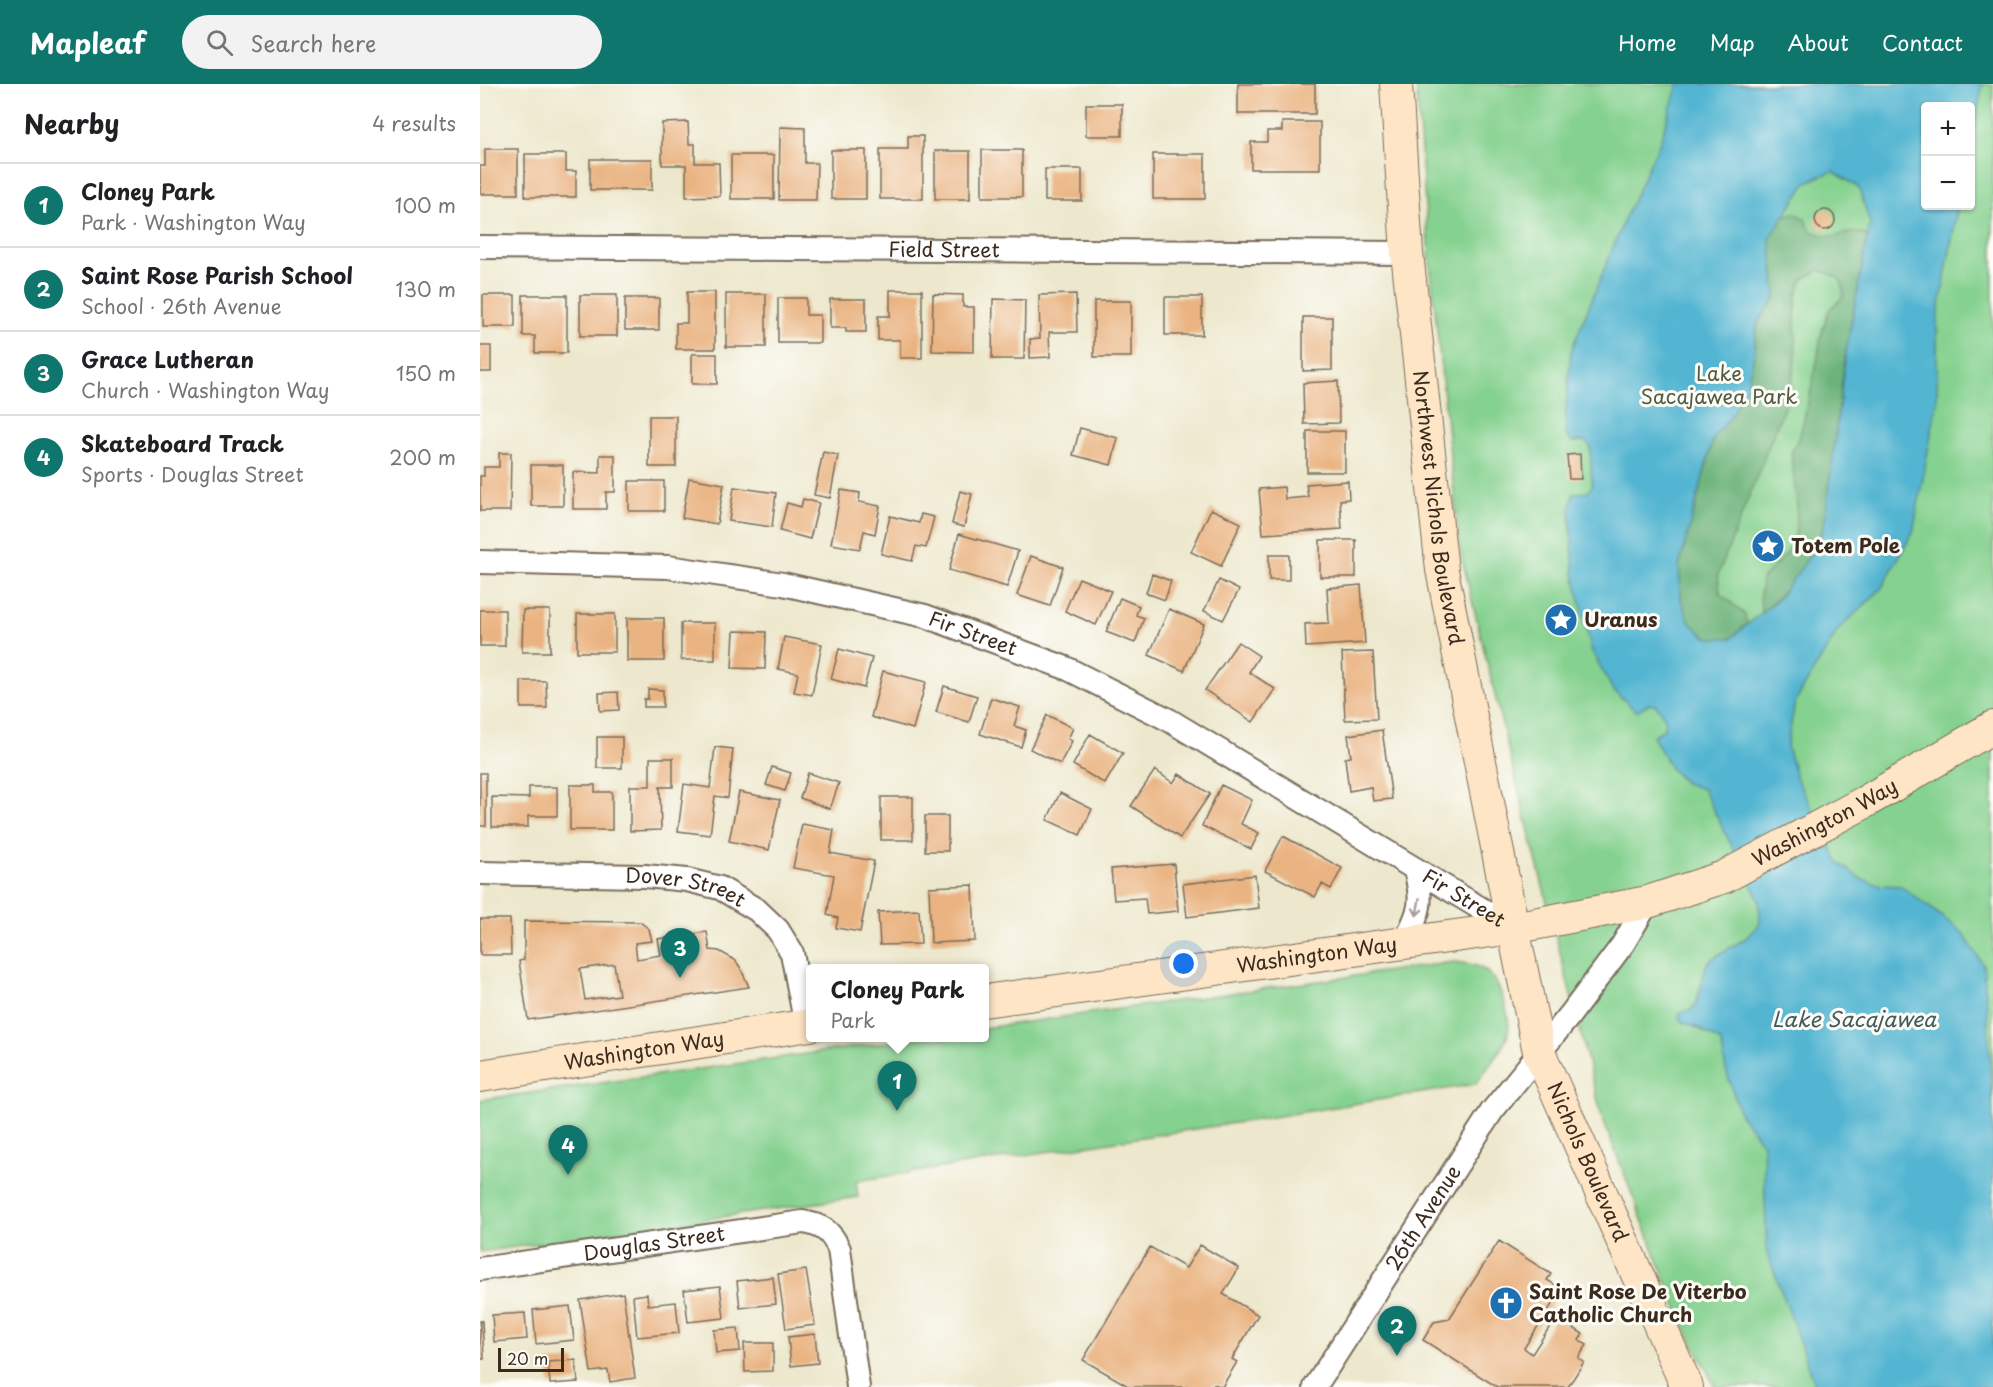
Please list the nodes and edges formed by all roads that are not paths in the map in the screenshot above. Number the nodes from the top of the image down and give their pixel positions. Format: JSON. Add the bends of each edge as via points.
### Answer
{"nodes":[{"id":1,"x":1396,"y":84,"type":"edge"},
{"id":2,"x":480,"y":247,"type":"edge"},
{"id":3,"x":1407,"y":253,"type":"junction"},
{"id":4,"x":480,"y":562,"type":"edge"},
{"id":5,"x":1993,"y":727,"type":"edge"},
{"id":6,"x":1415,"y":869,"type":"junction"},
{"id":7,"x":480,"y":873,"type":"edge"},
{"id":8,"x":1648,"y":902,"type":"junction"},
{"id":9,"x":1513,"y":928,"type":"junction"},
{"id":10,"x":1404,"y":943,"type":"junction"},
{"id":11,"x":989,"y":1000,"type":"edge"},
{"id":12,"x":806,"y":1016,"type":"edge"},
{"id":13,"x":806,"y":1025,"type":"edge"},
{"id":14,"x":1539,"y":1052,"type":"junction"},
{"id":15,"x":480,"y":1076,"type":"edge"},
{"id":16,"x":480,"y":1269,"type":"edge"},
{"id":17,"x":858,"y":1387,"type":"edge"},
{"id":18,"x":1314,"y":1387,"type":"edge"},
{"id":19,"x":1687,"y":1387,"type":"edge"}],
"edges":[{"from":1,"to":3,"type":"main road","name":"Northwest Nichols Boulevard"},
{"from":2,"to":3,"type":"street","name":"Field Street"},
{"from":3,"to":9,"type":"main road","name":"Northwest Nichols Boulevard","via":[[1442,570]]},
{"from":4,"to":6,"type":"street","name":"Fir Street","via":[[668,567],[783,584],[925,616],[1066,668],[1169,720]]},
{"from":5,"to":8,"type":"main road","name":"Washington Way","via":[[1724,877]]},
{"from":6,"to":9,"type":"street","name":"Fir Street"},
{"from":6,"to":10,"type":"street","name":"Fir Street","one_way":true,"via":[[1420,910]]},
{"from":7,"to":12,"type":"street","name":"Dover Street","via":[[645,876],[720,888],[757,909],[778,930],[792,953]]},
{"from":8,"to":9,"type":"main road","name":"Washington Way"},
{"from":8,"to":14,"type":"street","via":[[1623,944]]},
{"from":9,"to":10,"type":"main road","name":"Washington Way"},
{"from":9,"to":14,"type":"main road","name":"Nichols Boulevard"},
{"from":10,"to":11,"type":"main road","name":"Washington Way"},
{"from":13,"to":15,"type":"main road","name":"Washington Way"},
{"from":14,"to":18,"type":"street","name":"26th Avenue","via":[[1492,1112]]},
{"from":14,"to":19,"type":"main road","name":"Nichols Boulevard"},
{"from":16,"to":17,"type":"street","name":"Douglas Street","via":[[803,1222],[816,1224],[827,1229],[839,1249]]}]}
